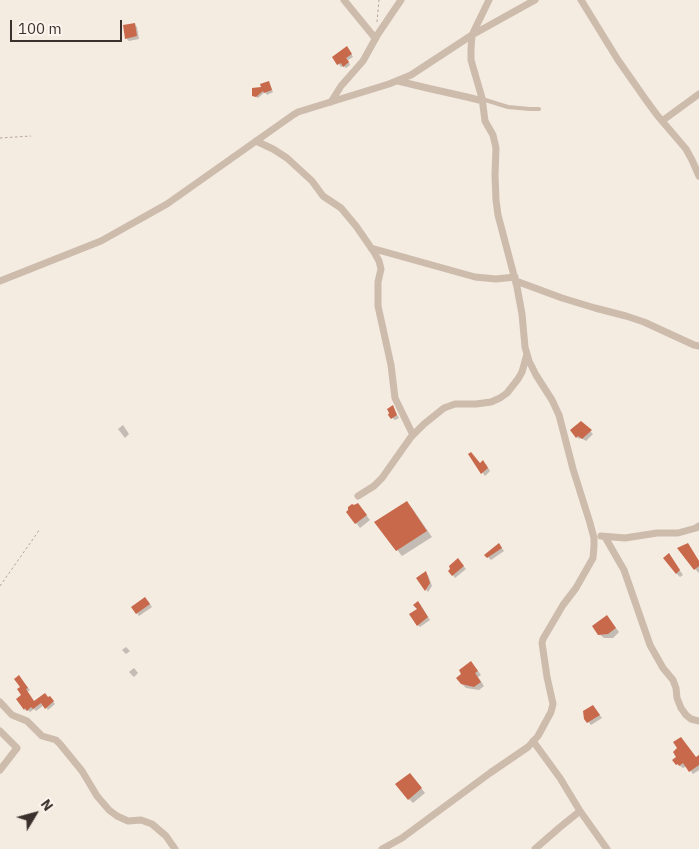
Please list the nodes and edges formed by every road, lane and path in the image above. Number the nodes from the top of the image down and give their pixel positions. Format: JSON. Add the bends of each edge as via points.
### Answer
{"nodes":[{"id":1,"x":344,"y":0,"type":"edge"},
{"id":2,"x":379,"y":0,"type":"edge"},
{"id":3,"x":401,"y":0,"type":"edge"},
{"id":4,"x":489,"y":0,"type":"edge"},
{"id":5,"x":536,"y":0,"type":"edge"},
{"id":6,"x":581,"y":0,"type":"edge"},
{"id":7,"x":472,"y":35,"type":"junction"},
{"id":8,"x":377,"y":36,"type":"junction"},
{"id":9,"x":398,"y":80,"type":"junction"},
{"id":10,"x":699,"y":94,"type":"edge"},
{"id":11,"x":482,"y":100,"type":"junction"},
{"id":12,"x":331,"y":102,"type":"junction"},
{"id":13,"x":539,"y":109,"type":"dead end"},
{"id":14,"x":662,"y":121,"type":"junction"},
{"id":15,"x":31,"y":136,"type":"dead end"},
{"id":16,"x":0,"y":138,"type":"edge"},
{"id":17,"x":256,"y":141,"type":"junction"},
{"id":18,"x":699,"y":176,"type":"edge"},
{"id":19,"x":372,"y":248,"type":"junction"},
{"id":20,"x":515,"y":279,"type":"junction"},
{"id":21,"x":0,"y":281,"type":"edge"},
{"id":22,"x":699,"y":346,"type":"edge"},
{"id":23,"x":527,"y":353,"type":"junction"},
{"id":24,"x":413,"y":434,"type":"junction"},
{"id":25,"x":358,"y":496,"type":"dead end"},
{"id":26,"x":699,"y":526,"type":"edge"},
{"id":27,"x":40,"y":530,"type":"dead end"},
{"id":28,"x":593,"y":535,"type":"junction"},
{"id":29,"x":605,"y":537,"type":"junction"},
{"id":30,"x":0,"y":586,"type":"edge"},
{"id":31,"x":0,"y":702,"type":"edge"},
{"id":32,"x":699,"y":720,"type":"edge"},
{"id":33,"x":0,"y":731,"type":"edge"},
{"id":34,"x":533,"y":742,"type":"junction"},
{"id":35,"x":0,"y":770,"type":"edge"},
{"id":36,"x":580,"y":812,"type":"junction"},
{"id":37,"x":175,"y":849,"type":"edge"},
{"id":38,"x":382,"y":849,"type":"edge"},
{"id":39,"x":536,"y":849,"type":"edge"},
{"id":40,"x":607,"y":849,"type":"edge"}],
"edges":[{"from":1,"to":8,"type":"street"},
{"from":2,"to":8,"type":"path"},
{"from":3,"to":8,"type":"street"},
{"from":4,"to":7,"type":"street"},
{"from":5,"to":7,"type":"street"},
{"from":6,"to":14,"type":"street","via":[[618,60]]},
{"from":7,"to":9,"type":"street"},
{"from":7,"to":11,"type":"street","via":[[471,60]]},
{"from":8,"to":12,"type":"street"},
{"from":9,"to":11,"type":"street"},
{"from":9,"to":12,"type":"street"},
{"from":10,"to":14,"type":"street"},
{"from":11,"to":13,"type":"lane","via":[[508,107]]},
{"from":11,"to":20,"type":"street","via":[[485,121],[496,148],[498,214]]},
{"from":12,"to":17,"type":"street","via":[[298,112]]},
{"from":14,"to":18,"type":"street","via":[[686,149]]},
{"from":15,"to":16,"type":"path"},
{"from":17,"to":19,"type":"street","via":[[287,158],[312,181],[323,196],[341,208]]},
{"from":17,"to":21,"type":"street","via":[[200,182],[136,222],[91,246]]},
{"from":19,"to":20,"type":"street","via":[[475,277]]},
{"from":19,"to":24,"type":"street","via":[[381,269],[378,306],[395,398]]},
{"from":20,"to":22,"type":"street","via":[[562,298],[644,322]]},
{"from":20,"to":23,"type":"street"},
{"from":23,"to":24,"type":"street","via":[[518,379],[500,398],[491,402],[450,405]]},
{"from":23,"to":28,"type":"street","via":[[559,415]]},
{"from":24,"to":25,"type":"street","via":[[382,478]]},
{"from":26,"to":29,"type":"street","via":[[678,533]]},
{"from":27,"to":30,"type":"path"},
{"from":28,"to":29,"type":"street"},
{"from":28,"to":34,"type":"street","via":[[592,558],[543,639],[546,677],[553,704],[547,721]]},
{"from":29,"to":32,"type":"street","via":[[624,570],[650,645],[673,680],[681,708],[691,719]]},
{"from":31,"to":37,"type":"street","via":[[12,715],[27,721],[42,736],[56,740],[109,810],[128,821],[142,820],[152,824]]},
{"from":33,"to":35,"type":"street","via":[[17,748]]},
{"from":34,"to":36,"type":"street"},
{"from":34,"to":38,"type":"street","via":[[428,820]]},
{"from":36,"to":39,"type":"street"},
{"from":36,"to":40,"type":"street"}]}
